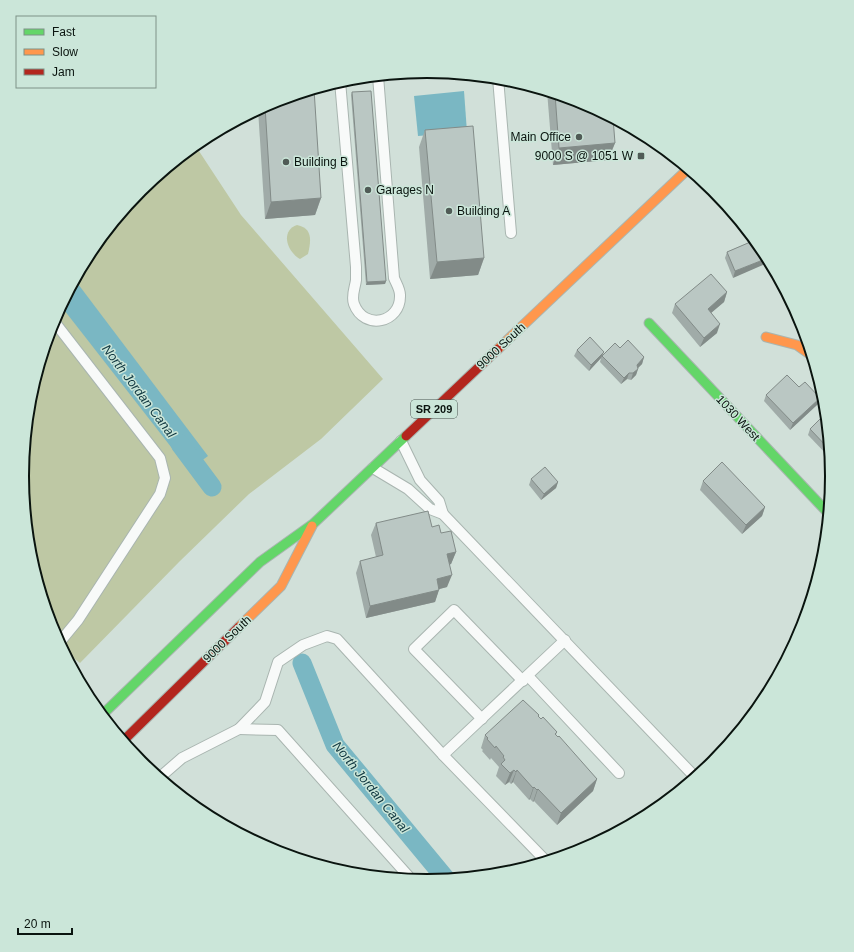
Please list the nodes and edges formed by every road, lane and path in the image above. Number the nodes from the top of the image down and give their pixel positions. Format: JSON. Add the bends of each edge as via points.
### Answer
{"nodes":[{"id":1,"x":378,"y":81,"type":"edge"},
{"id":2,"x":499,"y":85,"type":"edge"},
{"id":3,"x":341,"y":88,"type":"edge"},
{"id":4,"x":684,"y":173,"type":"edge"},
{"id":5,"x":511,"y":233,"type":"dead end"},
{"id":6,"x":649,"y":323,"type":"dead end"},
{"id":7,"x":58,"y":327,"type":"edge"},
{"id":8,"x":766,"y":337,"type":"dead end"},
{"id":9,"x":805,"y":350,"type":"edge"},
{"id":10,"x":401,"y":441,"type":"junction"},
{"id":11,"x":373,"y":468,"type":"junction"},
{"id":12,"x":824,"y":508,"type":"edge"},
{"id":13,"x":443,"y":514,"type":"junction"},
{"id":14,"x":313,"y":524,"type":"junction"},
{"id":15,"x":63,"y":638,"type":"edge"},
{"id":16,"x":565,"y":640,"type":"junction"},
{"id":17,"x":526,"y":678,"type":"junction"},
{"id":18,"x":106,"y":711,"type":"edge"},
{"id":19,"x":482,"y":719,"type":"junction"},
{"id":20,"x":239,"y":729,"type":"junction"},
{"id":21,"x":127,"y":737,"type":"edge"},
{"id":22,"x":443,"y":755,"type":"junction"},
{"id":23,"x":619,"y":773,"type":"dead end"},
{"id":24,"x":691,"y":773,"type":"edge"},
{"id":25,"x":164,"y":774,"type":"edge"},
{"id":26,"x":542,"y":857,"type":"edge"},
{"id":27,"x":406,"y":873,"type":"edge"}],
"edges":[{"from":1,"to":3,"type":"lane","via":[[394,278],[400,294],[396,311],[379,321],[369,320],[354,304],[356,268]]},
{"from":2,"to":5,"type":"lane"},
{"from":4,"to":10,"type":"main road","name":"9000 South","number":"SR 209"},
{"from":6,"to":12,"type":"main road","name":"1030 West"},
{"from":7,"to":15,"type":"lane","via":[[160,458],[165,478],[160,494],[78,620]]},
{"from":8,"to":9,"type":"main road","via":[[797,345]]},
{"from":10,"to":11,"type":"main road","name":"9000 South","number":"SR 209"},
{"from":10,"to":13,"type":"lane","via":[[420,480],[439,501]]},
{"from":11,"to":13,"type":"lane","via":[[416,494],[430,509]]},
{"from":11,"to":14,"type":"main road","name":"9000 South","number":"SR 209"},
{"from":13,"to":16,"type":"lane"},
{"from":14,"to":18,"type":"main road","name":"9000 South","number":"SR 209","via":[[260,562]]},
{"from":14,"to":21,"type":"main road","name":"9000 South","number":"SR 209","via":[[281,586]]},
{"from":16,"to":17,"type":"lane"},
{"from":16,"to":24,"type":"lane"},
{"from":17,"to":19,"type":"lane"},
{"from":17,"to":19,"type":"lane","via":[[454,610],[414,649]]},
{"from":17,"to":23,"type":"lane"},
{"from":19,"to":22,"type":"lane"},
{"from":20,"to":22,"type":"lane","via":[[265,702],[278,662],[303,644],[327,636],[337,639]]},
{"from":20,"to":25,"type":"lane","via":[[182,758]]},
{"from":20,"to":27,"type":"lane","via":[[278,730]]},
{"from":22,"to":26,"type":"lane"}]}
